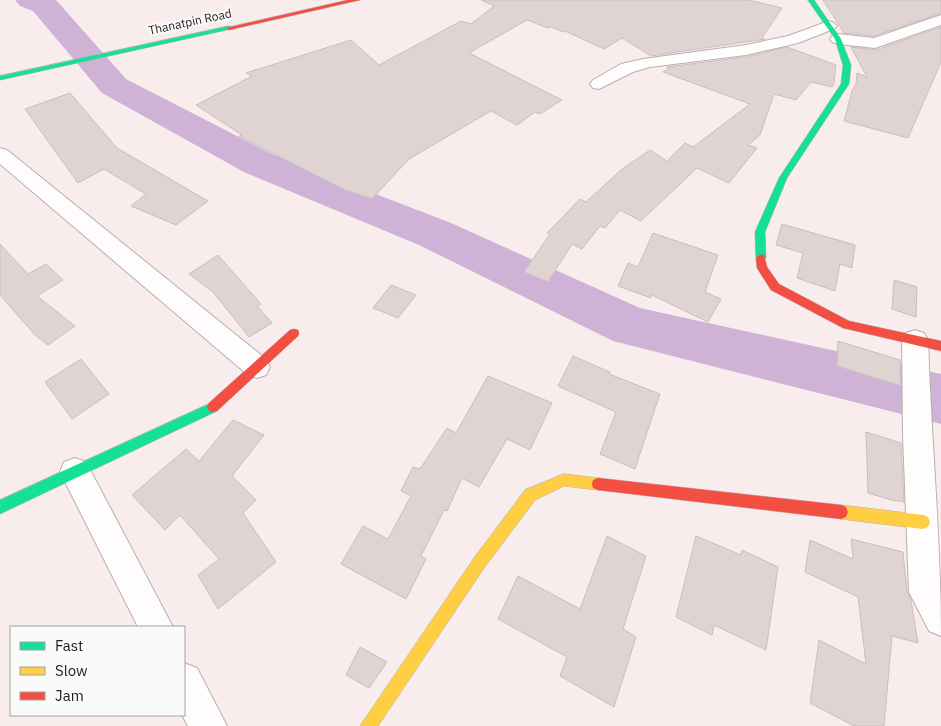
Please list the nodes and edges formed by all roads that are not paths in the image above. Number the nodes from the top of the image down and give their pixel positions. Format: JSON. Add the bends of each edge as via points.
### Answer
{"nodes":[{"id":1,"x":357,"y":0,"type":"edge"},
{"id":2,"x":811,"y":0,"type":"edge"},
{"id":3,"x":941,"y":20,"type":"edge"},
{"id":4,"x":833,"y":32,"type":"junction"},
{"id":5,"x":0,"y":78,"type":"edge"},
{"id":6,"x":599,"y":84,"type":"dead end"},
{"id":7,"x":0,"y":154,"type":"edge"},
{"id":8,"x":294,"y":333,"type":"dead end"},
{"id":9,"x":915,"y":340,"type":"junction"},
{"id":10,"x":941,"y":346,"type":"edge"},
{"id":11,"x":257,"y":367,"type":"junction"},
{"id":12,"x":75,"y":472,"type":"junction"},
{"id":13,"x":0,"y":507,"type":"edge"},
{"id":14,"x":923,"y":522,"type":"junction"},
{"id":15,"x":941,"y":619,"type":"edge"},
{"id":16,"x":155,"y":626,"type":"edge"},
{"id":17,"x":185,"y":683,"type":"edge"},
{"id":18,"x":208,"y":726,"type":"edge"},
{"id":19,"x":368,"y":726,"type":"edge"}],
"edges":[{"from":1,"to":5,"type":"street","name":"Thanatpin Road"},
{"from":2,"to":4,"type":"street"},
{"from":3,"to":4,"type":"street","via":[[876,43],[858,42]]},
{"from":4,"to":6,"type":"street","via":[[746,50],[649,62],[627,68]]},
{"from":4,"to":9,"type":"street","via":[[847,65],[845,84],[783,178],[760,232],[762,268],[775,287],[847,325]]},
{"from":7,"to":11,"type":"street"},
{"from":8,"to":11,"type":"street"},
{"from":9,"to":10,"type":"street"},
{"from":9,"to":14,"type":"street"},
{"from":11,"to":12,"type":"street","via":[[210,409]]},
{"from":12,"to":13,"type":"street"},
{"from":12,"to":16,"type":"street"},
{"from":14,"to":15,"type":"street","via":[[926,592]]},
{"from":14,"to":19,"type":"street","via":[[564,480],[530,495],[479,563]]},
{"from":17,"to":18,"type":"street"}]}
